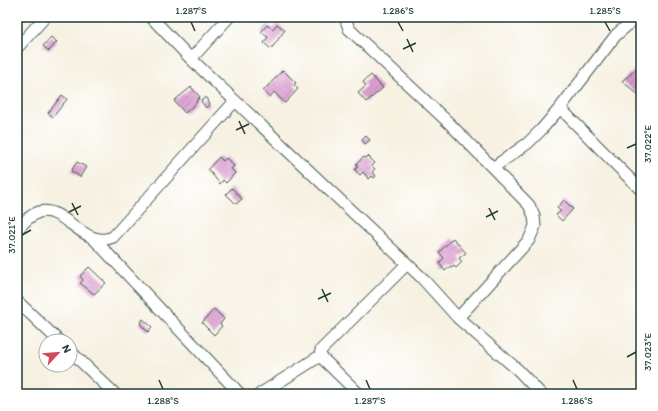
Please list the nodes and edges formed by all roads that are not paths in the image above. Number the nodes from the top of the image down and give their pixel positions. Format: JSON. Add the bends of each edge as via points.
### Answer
{"nodes":[{"id":1,"x":45,"y":17,"type":"edge"},
{"id":2,"x":151,"y":17,"type":"edge"},
{"id":3,"x":229,"y":17,"type":"edge"},
{"id":4,"x":345,"y":17,"type":"edge"},
{"id":5,"x":637,"y":17,"type":"edge"},
{"id":6,"x":17,"y":48,"type":"edge"},
{"id":7,"x":191,"y":59,"type":"junction"},
{"id":8,"x":235,"y":101,"type":"junction"},
{"id":9,"x":560,"y":108,"type":"junction"},
{"id":10,"x":494,"y":167,"type":"junction"},
{"id":11,"x":641,"y":190,"type":"edge"},
{"id":12,"x":17,"y":230,"type":"edge"},
{"id":13,"x":92,"y":238,"type":"junction"},
{"id":14,"x":407,"y":264,"type":"junction"},
{"id":15,"x":17,"y":301,"type":"edge"},
{"id":16,"x":458,"y":318,"type":"junction"},
{"id":17,"x":51,"y":333,"type":"edge"},
{"id":18,"x":320,"y":356,"type":"junction"},
{"id":19,"x":78,"y":358,"type":"edge"},
{"id":20,"x":116,"y":394,"type":"edge"},
{"id":21,"x":240,"y":394,"type":"edge"},
{"id":22,"x":260,"y":394,"type":"edge"},
{"id":23,"x":359,"y":394,"type":"edge"},
{"id":24,"x":541,"y":394,"type":"edge"}],
"edges":[{"from":1,"to":6,"type":"street"},
{"from":2,"to":7,"type":"street"},
{"from":3,"to":7,"type":"street"},
{"from":4,"to":10,"type":"street","via":[[349,29]]},
{"from":5,"to":9,"type":"street","via":[[616,35]]},
{"from":7,"to":8,"type":"street"},
{"from":8,"to":13,"type":"street","via":[[113,237],[102,240]]},
{"from":8,"to":14,"type":"street"},
{"from":9,"to":10,"type":"street","via":[[528,143]]},
{"from":9,"to":11,"type":"street"},
{"from":10,"to":16,"type":"street","via":[[529,205],[535,226],[529,240]]},
{"from":12,"to":13,"type":"street","via":[[29,218],[40,212],[53,213]]},
{"from":13,"to":21,"type":"street"},
{"from":14,"to":16,"type":"street"},
{"from":14,"to":18,"type":"street","via":[[321,350]]},
{"from":15,"to":17,"type":"street"},
{"from":16,"to":24,"type":"street","via":[[518,370]]},
{"from":18,"to":22,"type":"street"},
{"from":18,"to":23,"type":"street"},
{"from":19,"to":20,"type":"street"}]}
